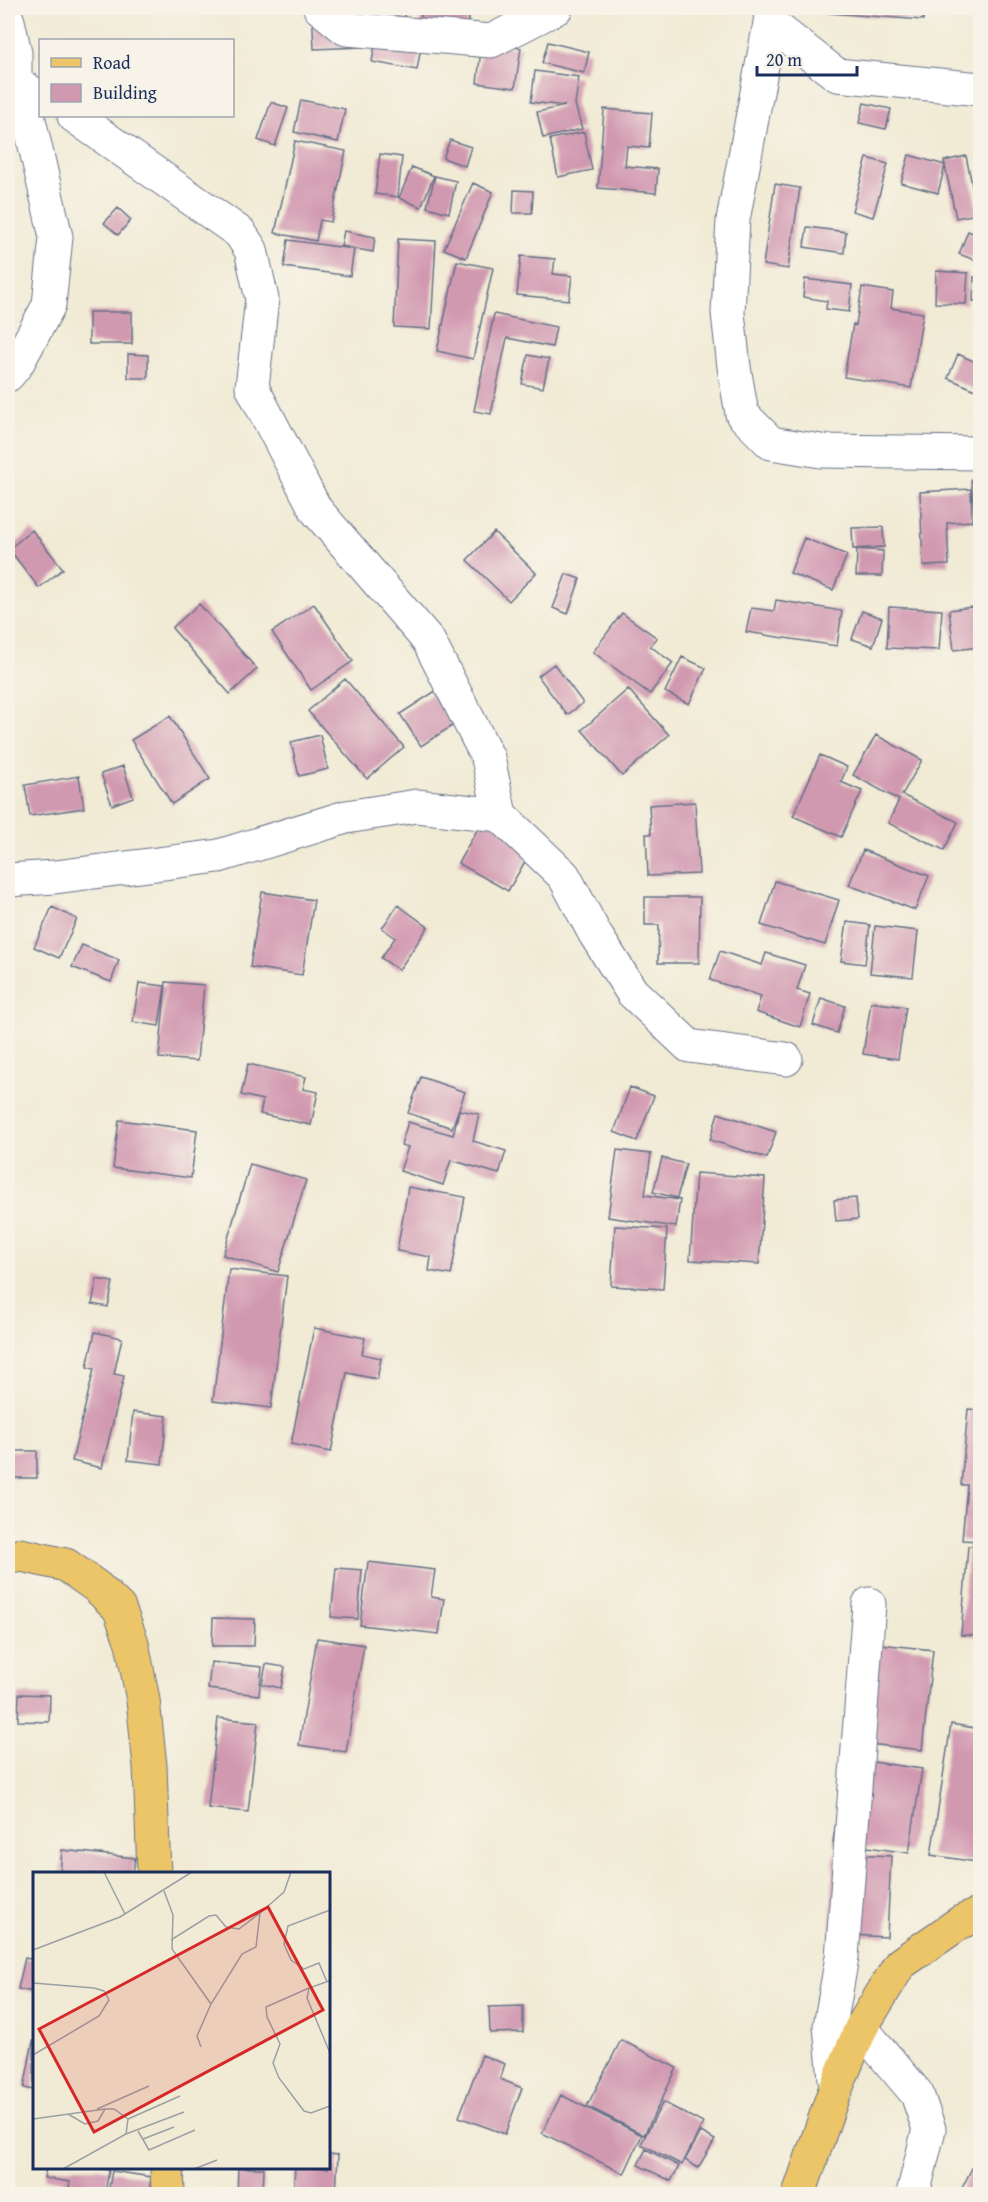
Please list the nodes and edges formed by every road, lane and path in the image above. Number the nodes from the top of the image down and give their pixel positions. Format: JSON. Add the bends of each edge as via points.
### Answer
{"nodes":[{"id":1,"x":320,"y":8,"type":"edge"},
{"id":2,"x":556,"y":8,"type":"edge"},
{"id":3,"x":771,"y":15,"type":"edge"},
{"id":4,"x":8,"y":21,"type":"edge"},
{"id":5,"x":981,"y":88,"type":"edge"},
{"id":6,"x":28,"y":90,"type":"edge"},
{"id":7,"x":75,"y":117,"type":"edge"},
{"id":8,"x":8,"y":375,"type":"edge"},
{"id":9,"x":981,"y":453,"type":"edge"},
{"id":10,"x":500,"y":815,"type":"junction"},
{"id":11,"x":8,"y":880,"type":"edge"},
{"id":12,"x":786,"y":1059,"type":"dead end"},
{"id":13,"x":8,"y":1558,"type":"edge"},
{"id":14,"x":869,"y":1605,"type":"dead end"},
{"id":15,"x":154,"y":1872,"type":"edge"},
{"id":16,"x":981,"y":1914,"type":"edge"},
{"id":17,"x":861,"y":2028,"type":"junction"},
{"id":18,"x":836,"y":2089,"type":"junction"},
{"id":19,"x":167,"y":2169,"type":"edge"},
{"id":20,"x":168,"y":2194,"type":"edge"},
{"id":21,"x":799,"y":2194,"type":"edge"},
{"id":22,"x":913,"y":2194,"type":"edge"}],
"edges":[{"from":1,"to":2,"type":"street","via":[[346,29],[491,41]]},
{"from":3,"to":5,"type":"street","via":[[837,75]]},
{"from":3,"to":9,"type":"street","via":[[733,220],[728,313],[742,414],[771,443],[801,448]]},
{"from":4,"to":6,"type":"street"},
{"from":6,"to":8,"type":"street","via":[[27,111],[56,237],[49,305]]},
{"from":7,"to":10,"type":"street","via":[[240,234],[251,250],[262,299],[252,387],[316,510],[428,640],[488,758]]},
{"from":10,"to":11,"type":"street","via":[[417,806],[346,817],[219,856]]},
{"from":10,"to":12,"type":"street","via":[[564,876],[632,992],[689,1046]]},
{"from":13,"to":15,"type":"main road","via":[[21,1554],[66,1565],[119,1608],[132,1643],[143,1700]]},
{"from":14,"to":18,"type":"street","via":[[842,1957],[830,2026]]},
{"from":16,"to":17,"type":"main road","via":[[961,1922],[900,1964]]},
{"from":17,"to":18,"type":"main road"},
{"from":17,"to":22,"type":"street","via":[[917,2094],[929,2129]]},
{"from":18,"to":21,"type":"main road"},
{"from":19,"to":20,"type":"main road"}]}
